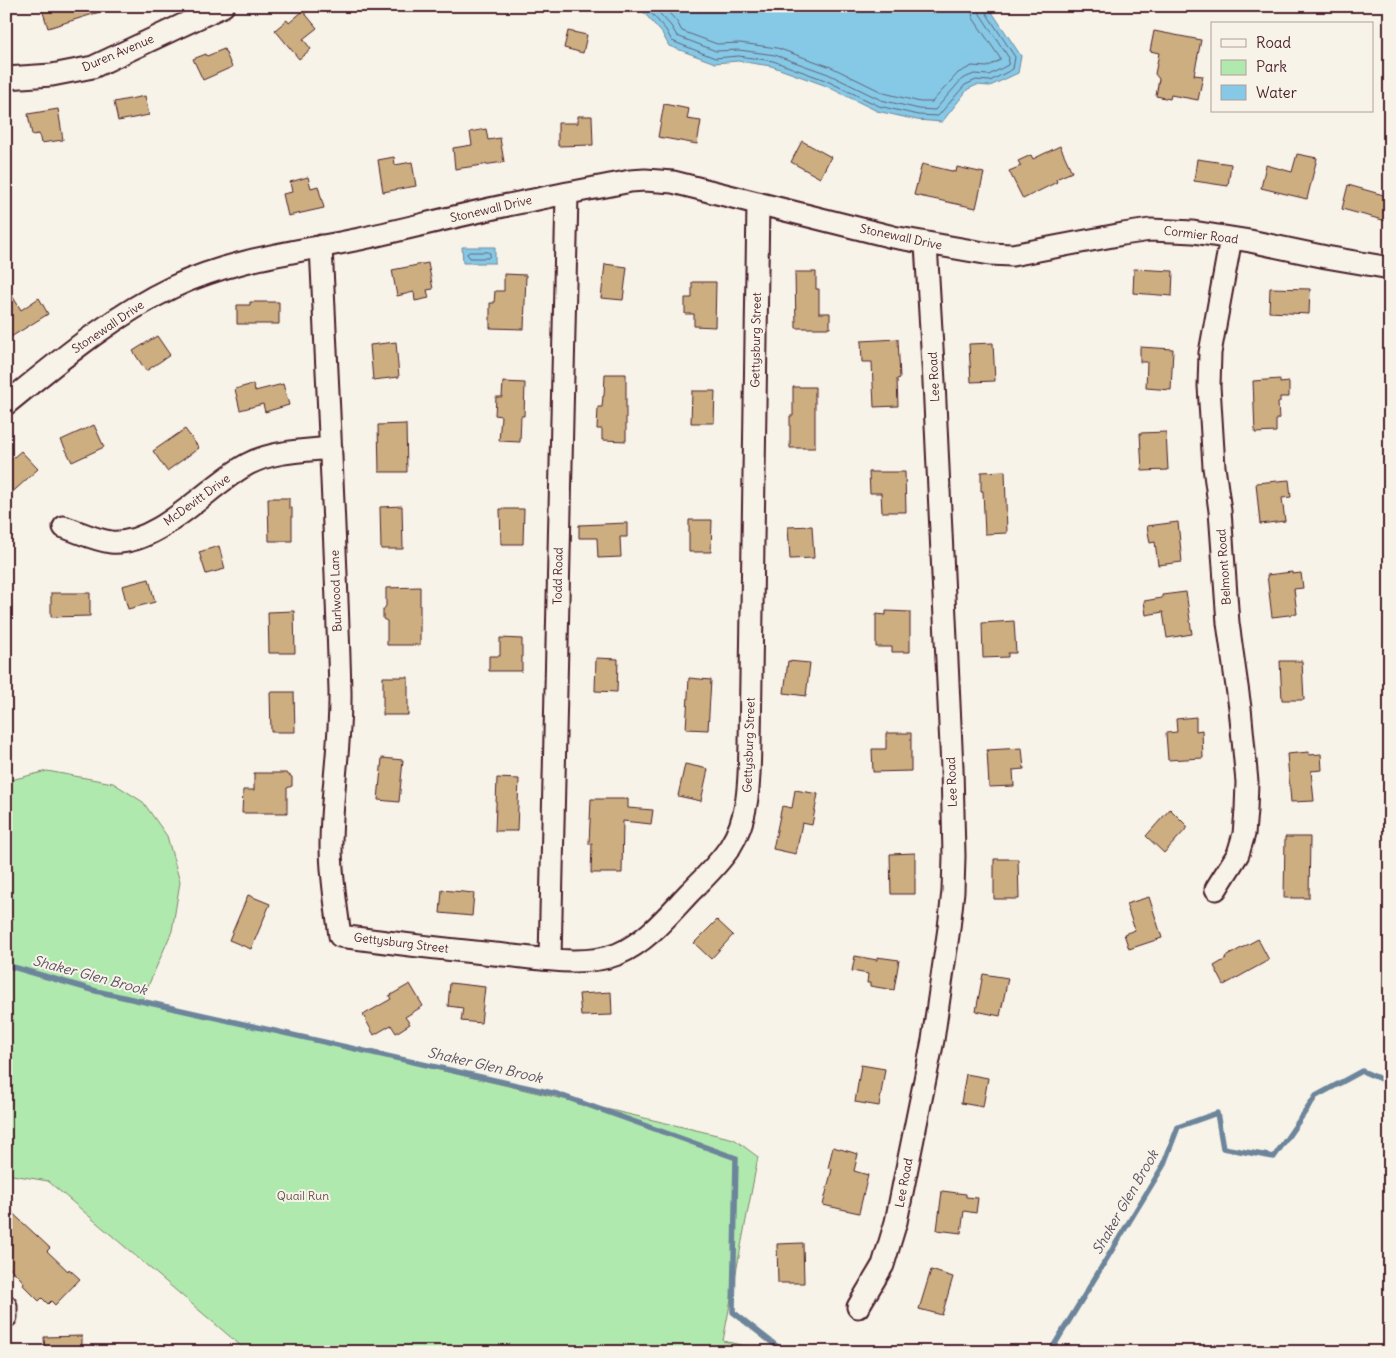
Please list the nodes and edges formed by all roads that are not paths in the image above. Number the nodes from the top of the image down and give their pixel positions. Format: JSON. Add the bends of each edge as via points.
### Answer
{"nodes":[{"id":1,"x":223,"y":6,"type":"edge"},
{"id":2,"x":6,"y":78,"type":"edge"},
{"id":3,"x":567,"y":194,"type":"junction"},
{"id":4,"x":758,"y":203,"type":"junction"},
{"id":5,"x":1231,"y":238,"type":"junction"},
{"id":6,"x":926,"y":244,"type":"junction"},
{"id":7,"x":321,"y":246,"type":"junction"},
{"id":8,"x":1012,"y":255,"type":"joint"},
{"id":9,"x":1390,"y":268,"type":"edge"},
{"id":10,"x":6,"y":404,"type":"edge"},
{"id":11,"x":331,"y":448,"type":"junction"},
{"id":12,"x":64,"y":527,"type":"dead end"},
{"id":13,"x":1216,"y":889,"type":"dead end"},
{"id":14,"x":340,"y":936,"type":"joint"},
{"id":15,"x":550,"y":959,"type":"junction"},
{"id":16,"x":6,"y":1306,"type":"edge"},
{"id":17,"x":858,"y":1307,"type":"dead end"},
{"id":18,"x":6,"y":1317,"type":"edge"}],
"edges":[{"from":1,"to":2,"type":"street","name":"Duren Avenue","via":[[93,67],[52,75]]},
{"from":3,"to":4,"type":"street","name":"Stonewall Drive","via":[[630,181],[661,180]]},
{"from":3,"to":7,"type":"street","name":"Stonewall Drive"},
{"from":3,"to":15,"type":"street","name":"Todd Road"},
{"from":4,"to":6,"type":"street","name":"Stonewall Drive"},
{"from":4,"to":15,"type":"street","name":"Gettysburg Street","via":[[749,785],[742,820],[731,845],[715,866],[657,926],[633,945],[595,961]]},
{"from":5,"to":8,"type":"street","name":"Cormier Road","via":[[1150,230]]},
{"from":5,"to":9,"type":"street","name":"Cormier Road"},
{"from":5,"to":13,"type":"street","name":"Belmont Road","via":[[1210,353],[1209,386],[1228,623],[1247,782],[1244,834],[1238,854]]},
{"from":6,"to":8,"type":"street","name":"Stonewall Drive"},
{"from":6,"to":17,"type":"street","name":"Lee Road","via":[[952,768],[953,891],[933,1040],[896,1222],[883,1265]]},
{"from":7,"to":10,"type":"street","name":"Stonewall Drive","via":[[225,268],[172,288],[113,322]]},
{"from":7,"to":11,"type":"street","name":"Burlwood Lane"},
{"from":11,"to":12,"type":"street","name":"McDevitt Drive","via":[[270,456],[254,462],[168,522],[131,541],[105,541]]},
{"from":11,"to":14,"type":"street","name":"Burlwood Lane","via":[[340,694],[331,847]]},
{"from":14,"to":15,"type":"street","name":"Gettysburg Street"},
{"from":16,"to":18,"type":"street"}]}
